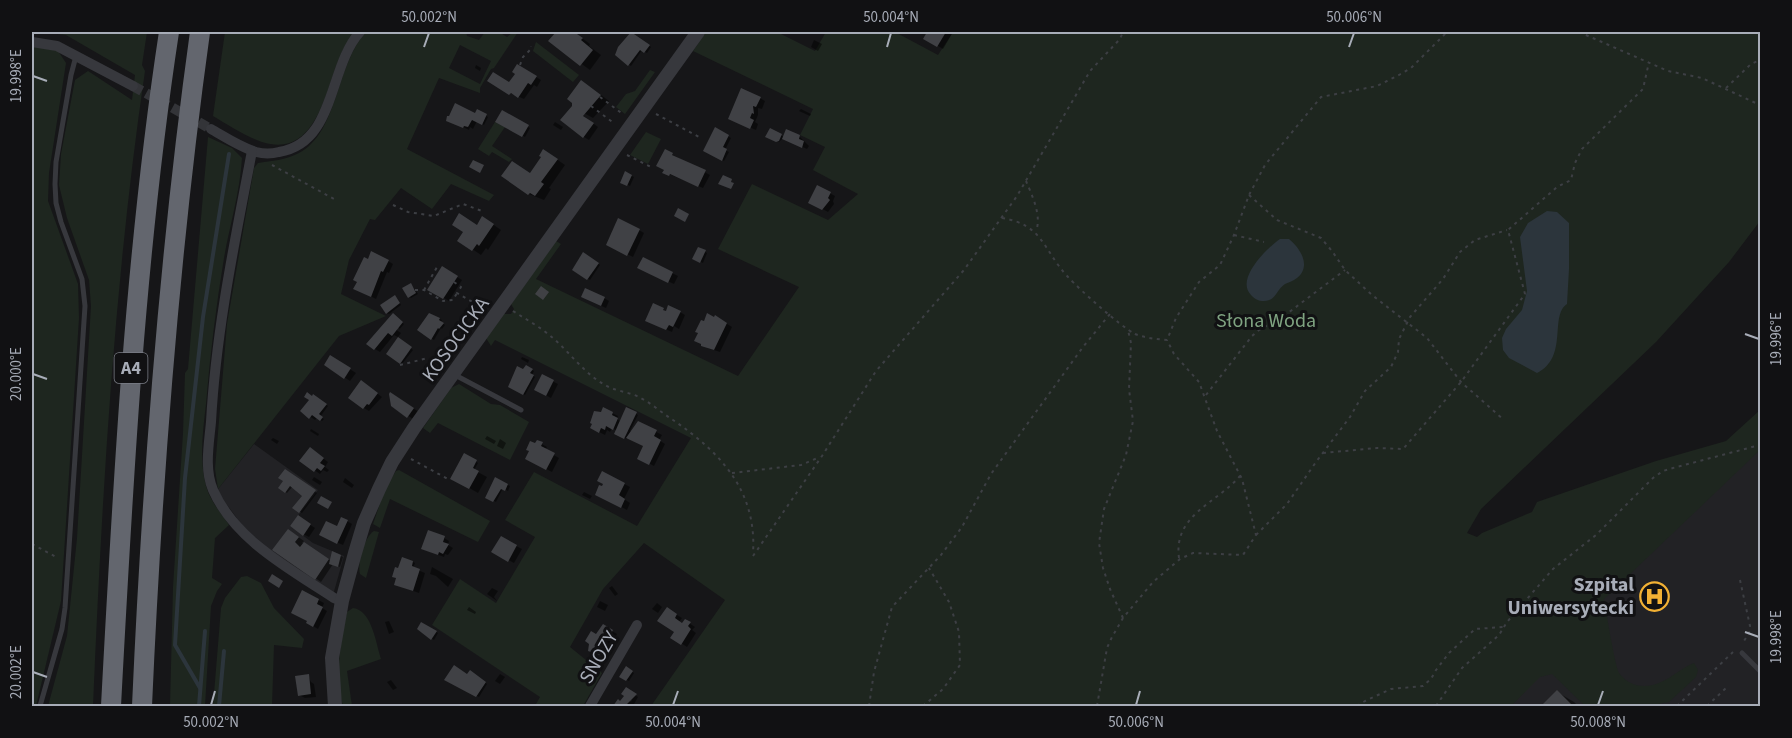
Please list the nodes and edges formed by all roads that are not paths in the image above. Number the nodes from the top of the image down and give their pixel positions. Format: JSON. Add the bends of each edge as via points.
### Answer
{"nodes":[{"id":1,"x":169,"y":32,"type":"edge"},
{"id":2,"x":200,"y":32,"type":"edge"},
{"id":3,"x":360,"y":32,"type":"edge"},
{"id":4,"x":698,"y":32,"type":"edge"},
{"id":5,"x":32,"y":42,"type":"edge"},
{"id":6,"x":77,"y":55,"type":"junction"},
{"id":7,"x":133,"y":86,"type":"tunnel mouth"},
{"id":8,"x":211,"y":129,"type":"tunnel mouth"},
{"id":9,"x":252,"y":151,"type":"junction"},
{"id":10,"x":453,"y":374,"type":"junction"},
{"id":11,"x":521,"y":410,"type":"dead end"},
{"id":12,"x":342,"y":601,"type":"junction"},
{"id":13,"x":637,"y":625,"type":"dead end"},
{"id":14,"x":1742,"y":653,"type":"dead end"},
{"id":15,"x":1761,"y":671,"type":"edge"},
{"id":16,"x":40,"y":706,"type":"edge"},
{"id":17,"x":111,"y":706,"type":"edge"},
{"id":18,"x":142,"y":706,"type":"edge"},
{"id":19,"x":335,"y":706,"type":"edge"},
{"id":20,"x":590,"y":706,"type":"edge"}],
"edges":[{"from":1,"to":17,"type":"highway","number":"A4","via":[[134,331]]},
{"from":2,"to":18,"type":"highway","number":"A4","via":[[171,270]]},
{"from":3,"to":9,"type":"street","via":[[310,137],[291,150],[267,154]]},
{"from":4,"to":10,"type":"street","name":"KOSOCICKA"},
{"from":5,"to":6,"type":"street","via":[[57,46]]},
{"from":6,"to":7,"type":"street"},
{"from":6,"to":16,"type":"lane","via":[[55,184],[56,203],[82,279],[85,306],[62,629]]},
{"from":8,"to":9,"type":"street"},
{"from":9,"to":12,"type":"street","via":[[220,322],[208,469],[213,489],[233,522],[260,548]]},
{"from":10,"to":11,"type":"lane"},
{"from":10,"to":12,"type":"street","name":"KOSOCICKA","via":[[392,462],[364,523]]},
{"from":12,"to":19,"type":"street","name":"KOSOCICKA","via":[[332,658]]},
{"from":13,"to":20,"type":"street","name":"SNOZY"},
{"from":14,"to":15,"type":"lane"}]}
